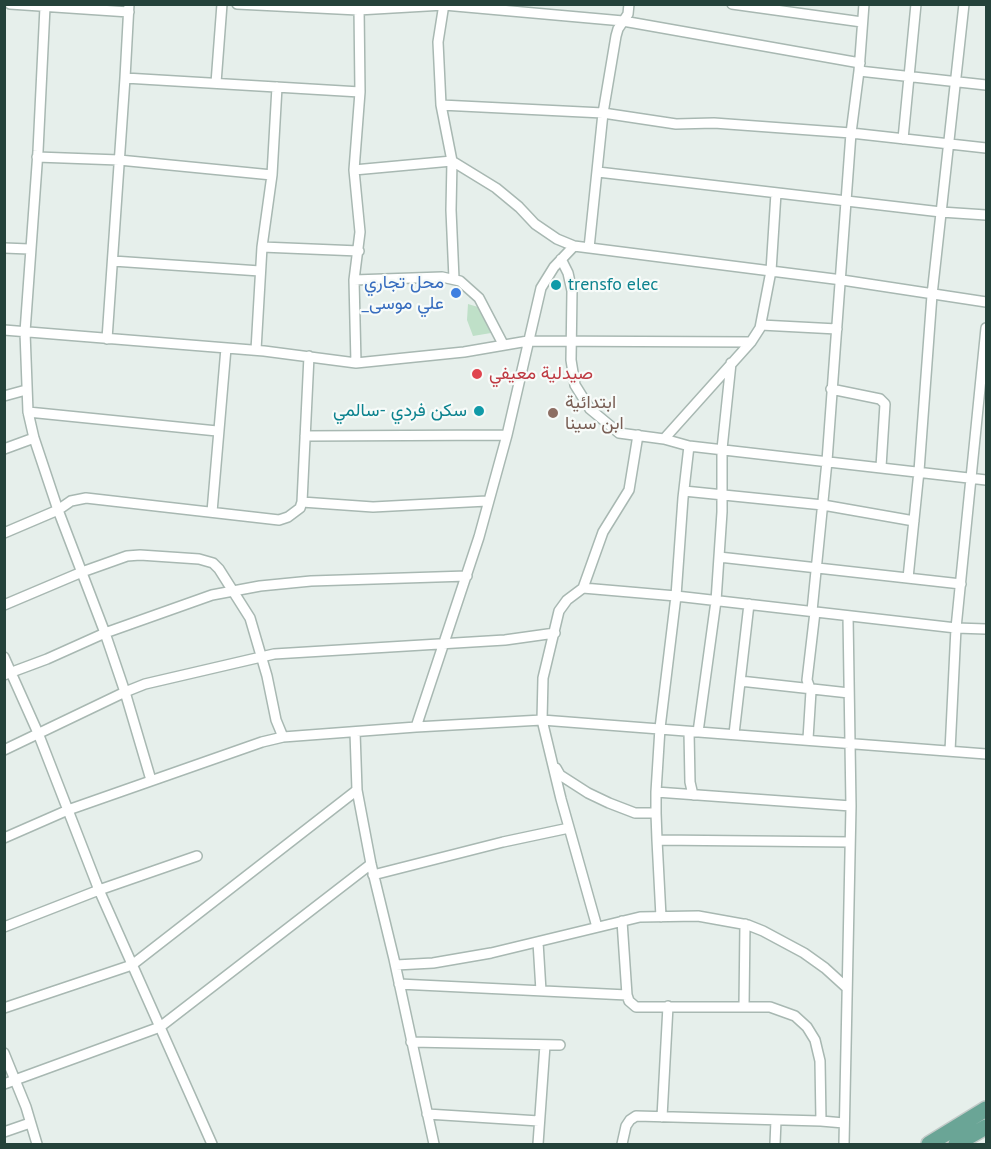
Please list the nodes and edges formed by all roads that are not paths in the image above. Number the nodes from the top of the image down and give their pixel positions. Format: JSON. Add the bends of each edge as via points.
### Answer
{"nodes":[{"id":1,"x":10,"y":4,"type":"edge"},
{"id":2,"x":222,"y":4,"type":"edge"},
{"id":3,"x":237,"y":4,"type":"edge"},
{"id":4,"x":629,"y":4,"type":"edge"},
{"id":5,"x":732,"y":4,"type":"edge"},
{"id":6,"x":864,"y":4,"type":"edge"},
{"id":7,"x":916,"y":4,"type":"edge"},
{"id":8,"x":964,"y":4,"type":"edge"},
{"id":9,"x":444,"y":5,"type":"edge"},
{"id":10,"x":302,"y":6,"type":"edge"},
{"id":11,"x":45,"y":7,"type":"junction"},
{"id":12,"x":359,"y":7,"type":"edge"},
{"id":13,"x":129,"y":8,"type":"edge"},
{"id":14,"x":623,"y":21,"type":"junction"},
{"id":15,"x":862,"y":22,"type":"junction"},
{"id":16,"x":860,"y":67,"type":"junction"},
{"id":17,"x":909,"y":77,"type":"junction"},
{"id":18,"x":125,"y":78,"type":"junction"},
{"id":19,"x":956,"y":81,"type":"junction"},
{"id":20,"x":216,"y":83,"type":"junction"},
{"id":21,"x":987,"y":85,"type":"edge"},
{"id":22,"x":277,"y":87,"type":"junction"},
{"id":23,"x":360,"y":92,"type":"junction"},
{"id":24,"x":441,"y":105,"type":"junction"},
{"id":25,"x":603,"y":113,"type":"junction"},
{"id":26,"x":851,"y":133,"type":"junction"},
{"id":27,"x":903,"y":139,"type":"junction"},
{"id":28,"x":949,"y":144,"type":"junction"},
{"id":29,"x":987,"y":148,"type":"edge"},
{"id":30,"x":37,"y":157,"type":"junction"},
{"id":31,"x":119,"y":160,"type":"junction"},
{"id":32,"x":452,"y":160,"type":"junction"},
{"id":33,"x":354,"y":170,"type":"junction"},
{"id":34,"x":598,"y":172,"type":"junction"},
{"id":35,"x":272,"y":175,"type":"junction"},
{"id":36,"x":776,"y":193,"type":"junction"},
{"id":37,"x":847,"y":200,"type":"junction"},
{"id":38,"x":941,"y":212,"type":"junction"},
{"id":39,"x":987,"y":215,"type":"edge"},
{"id":40,"x":574,"y":246,"type":"junction"},
{"id":41,"x":262,"y":247,"type":"junction"},
{"id":42,"x":4,"y":248,"type":"edge"},
{"id":43,"x":589,"y":248,"type":"junction"},
{"id":44,"x":29,"y":249,"type":"junction"},
{"id":45,"x":359,"y":251,"type":"junction"},
{"id":46,"x":561,"y":259,"type":"junction"},
{"id":47,"x":112,"y":261,"type":"junction"},
{"id":48,"x":260,"y":271,"type":"junction"},
{"id":49,"x":771,"y":271,"type":"junction"},
{"id":50,"x":454,"y":279,"type":"junction"},
{"id":51,"x":354,"y":280,"type":"junction"},
{"id":52,"x":842,"y":280,"type":"junction"},
{"id":53,"x":932,"y":295,"type":"junction"},
{"id":54,"x":987,"y":302,"type":"edge"},
{"id":55,"x":761,"y":325,"type":"junction"},
{"id":56,"x":987,"y":328,"type":"edge"},
{"id":57,"x":837,"y":329,"type":"junction"},
{"id":58,"x":4,"y":330,"type":"edge"},
{"id":59,"x":25,"y":332,"type":"junction"},
{"id":60,"x":107,"y":339,"type":"junction"},
{"id":61,"x":571,"y":340,"type":"junction"},
{"id":62,"x":528,"y":341,"type":"junction"},
{"id":63,"x":751,"y":342,"type":"junction"},
{"id":64,"x":503,"y":344,"type":"junction"},
{"id":65,"x":226,"y":348,"type":"junction"},
{"id":66,"x":256,"y":350,"type":"junction"},
{"id":67,"x":309,"y":356,"type":"junction"},
{"id":68,"x":356,"y":363,"type":"junction"},
{"id":69,"x":731,"y":363,"type":"junction"},
{"id":70,"x":831,"y":389,"type":"junction"},
{"id":71,"x":26,"y":390,"type":"junction"},
{"id":72,"x":4,"y":396,"type":"edge"},
{"id":73,"x":28,"y":412,"type":"junction"},
{"id":74,"x":217,"y":431,"type":"junction"},
{"id":75,"x":507,"y":435,"type":"junction"},
{"id":76,"x":638,"y":435,"type":"junction"},
{"id":77,"x":305,"y":436,"type":"junction"},
{"id":78,"x":34,"y":438,"type":"junction"},
{"id":79,"x":664,"y":440,"type":"junction"},
{"id":80,"x":689,"y":446,"type":"junction"},
{"id":81,"x":4,"y":449,"type":"edge"},
{"id":82,"x":722,"y":449,"type":"junction"},
{"id":83,"x":827,"y":461,"type":"junction"},
{"id":84,"x":881,"y":467,"type":"junction"},
{"id":85,"x":919,"y":471,"type":"junction"},
{"id":86,"x":972,"y":477,"type":"junction"},
{"id":87,"x":987,"y":480,"type":"edge"},
{"id":88,"x":684,"y":491,"type":"junction"},
{"id":89,"x":722,"y":496,"type":"junction"},
{"id":90,"x":487,"y":501,"type":"junction"},
{"id":91,"x":302,"y":502,"type":"junction"},
{"id":92,"x":823,"y":505,"type":"junction"},
{"id":93,"x":58,"y":510,"type":"junction"},
{"id":94,"x":212,"y":512,"type":"junction"},
{"id":95,"x":914,"y":521,"type":"junction"},
{"id":96,"x":4,"y":533,"type":"edge"},
{"id":97,"x":719,"y":557,"type":"junction"},
{"id":98,"x":817,"y":568,"type":"junction"},
{"id":99,"x":82,"y":572,"type":"junction"},
{"id":100,"x":467,"y":576,"type":"junction"},
{"id":101,"x":908,"y":578,"type":"junction"},
{"id":102,"x":961,"y":584,"type":"junction"},
{"id":103,"x":583,"y":588,"type":"junction"},
{"id":104,"x":232,"y":591,"type":"junction"},
{"id":105,"x":676,"y":596,"type":"junction"},
{"id":106,"x":716,"y":601,"type":"junction"},
{"id":107,"x":749,"y":604,"type":"junction"},
{"id":108,"x":4,"y":605,"type":"edge"},
{"id":109,"x":813,"y":612,"type":"junction"},
{"id":110,"x":848,"y":616,"type":"junction"},
{"id":111,"x":956,"y":628,"type":"junction"},
{"id":112,"x":987,"y":629,"type":"edge"},
{"id":113,"x":105,"y":633,"type":"junction"},
{"id":114,"x":555,"y":633,"type":"junction"},
{"id":115,"x":445,"y":643,"type":"junction"},
{"id":116,"x":260,"y":656,"type":"junction"},
{"id":117,"x":4,"y":657,"type":"edge"},
{"id":118,"x":8,"y":673,"type":"edge"},
{"id":119,"x":740,"y":681,"type":"junction"},
{"id":120,"x":810,"y":687,"type":"junction"},
{"id":121,"x":125,"y":692,"type":"junction"},
{"id":122,"x":849,"y":693,"type":"junction"},
{"id":123,"x":542,"y":720,"type":"junction"},
{"id":124,"x":416,"y":727,"type":"junction"},
{"id":125,"x":660,"y":728,"type":"junction"},
{"id":126,"x":355,"y":732,"type":"junction"},
{"id":127,"x":698,"y":732,"type":"junction"},
{"id":128,"x":38,"y":733,"type":"junction"},
{"id":129,"x":734,"y":734,"type":"junction"},
{"id":130,"x":283,"y":737,"type":"junction"},
{"id":131,"x":808,"y":739,"type":"junction"},
{"id":132,"x":849,"y":743,"type":"junction"},
{"id":133,"x":4,"y":750,"type":"edge"},
{"id":134,"x":950,"y":751,"type":"junction"},
{"id":135,"x":987,"y":754,"type":"edge"},
{"id":136,"x":554,"y":764,"type":"junction"},
{"id":137,"x":151,"y":780,"type":"junction"},
{"id":138,"x":357,"y":790,"type":"junction"},
{"id":139,"x":656,"y":792,"type":"junction"},
{"id":140,"x":693,"y":795,"type":"junction"},
{"id":141,"x":851,"y":806,"type":"junction"},
{"id":142,"x":68,"y":810,"type":"junction"},
{"id":143,"x":656,"y":813,"type":"junction"},
{"id":144,"x":569,"y":828,"type":"junction"},
{"id":145,"x":4,"y":838,"type":"edge"},
{"id":146,"x":657,"y":840,"type":"junction"},
{"id":147,"x":850,"y":842,"type":"junction"},
{"id":148,"x":197,"y":856,"type":"dead end"},
{"id":149,"x":371,"y":864,"type":"junction"},
{"id":150,"x":373,"y":875,"type":"junction"},
{"id":151,"x":99,"y":890,"type":"junction"},
{"id":152,"x":661,"y":917,"type":"junction"},
{"id":153,"x":622,"y":921,"type":"junction"},
{"id":154,"x":745,"y":924,"type":"junction"},
{"id":155,"x":4,"y":927,"type":"edge"},
{"id":156,"x":597,"y":927,"type":"junction"},
{"id":157,"x":538,"y":942,"type":"junction"},
{"id":158,"x":132,"y":965,"type":"junction"},
{"id":159,"x":396,"y":965,"type":"junction"},
{"id":160,"x":399,"y":984,"type":"junction"},
{"id":161,"x":847,"y":988,"type":"junction"},
{"id":162,"x":541,"y":991,"type":"junction"},
{"id":163,"x":627,"y":994,"type":"junction"},
{"id":164,"x":668,"y":1006,"type":"junction"},
{"id":165,"x":744,"y":1006,"type":"junction"},
{"id":166,"x":4,"y":1008,"type":"edge"},
{"id":167,"x":160,"y":1027,"type":"junction"},
{"id":168,"x":411,"y":1042,"type":"junction"},
{"id":169,"x":545,"y":1045,"type":"junction"},
{"id":170,"x":561,"y":1045,"type":"dead end"},
{"id":171,"x":4,"y":1053,"type":"edge"},
{"id":172,"x":15,"y":1080,"type":"junction"},
{"id":173,"x":4,"y":1084,"type":"edge"},
{"id":174,"x":987,"y":1109,"type":"edge"},
{"id":175,"x":427,"y":1114,"type":"junction"},
{"id":176,"x":662,"y":1117,"type":"junction"},
{"id":177,"x":776,"y":1120,"type":"junction"},
{"id":178,"x":539,"y":1121,"type":"junction"},
{"id":179,"x":821,"y":1121,"type":"junction"},
{"id":180,"x":30,"y":1123,"type":"junction"},
{"id":181,"x":844,"y":1123,"type":"junction"},
{"id":182,"x":987,"y":1126,"type":"edge"},
{"id":183,"x":4,"y":1132,"type":"edge"},
{"id":184,"x":37,"y":1144,"type":"edge"},
{"id":185,"x":212,"y":1144,"type":"edge"},
{"id":186,"x":434,"y":1144,"type":"edge"},
{"id":187,"x":538,"y":1144,"type":"edge"},
{"id":188,"x":622,"y":1144,"type":"edge"},
{"id":189,"x":775,"y":1144,"type":"edge"},
{"id":190,"x":844,"y":1144,"type":"edge"},
{"id":191,"x":928,"y":1144,"type":"edge"},
{"id":192,"x":956,"y":1144,"type":"edge"}],
"edges":[{"from":1,"to":11,"type":"street"},
{"from":2,"to":20,"type":"street"},
{"from":3,"to":10,"type":"street"},
{"from":4,"to":14,"type":"street"},
{"from":5,"to":15,"type":"street"},
{"from":6,"to":15,"type":"street"},
{"from":7,"to":17,"type":"street"},
{"from":8,"to":19,"type":"street"},
{"from":9,"to":12,"type":"street"},
{"from":9,"to":14,"type":"street"},
{"from":9,"to":24,"type":"street","via":[[438,42]]},
{"from":10,"to":12,"type":"street"},
{"from":11,"to":13,"type":"street"},
{"from":11,"to":30,"type":"street"},
{"from":12,"to":23,"type":"street"},
{"from":13,"to":18,"type":"street"},
{"from":14,"to":16,"type":"street"},
{"from":14,"to":25,"type":"street","via":[[616,36]]},
{"from":15,"to":16,"type":"street"},
{"from":16,"to":17,"type":"street"},
{"from":16,"to":26,"type":"street"},
{"from":17,"to":19,"type":"street"},
{"from":17,"to":27,"type":"street"},
{"from":18,"to":20,"type":"street"},
{"from":18,"to":31,"type":"street"},
{"from":19,"to":21,"type":"street"},
{"from":19,"to":28,"type":"street"},
{"from":20,"to":22,"type":"street"},
{"from":22,"to":23,"type":"street"},
{"from":22,"to":35,"type":"street"},
{"from":23,"to":33,"type":"street"},
{"from":24,"to":25,"type":"street"},
{"from":24,"to":32,"type":"street"},
{"from":25,"to":26,"type":"street","via":[[676,124]]},
{"from":25,"to":34,"type":"street"},
{"from":26,"to":27,"type":"street"},
{"from":26,"to":37,"type":"street"},
{"from":27,"to":28,"type":"street"},
{"from":28,"to":29,"type":"street"},
{"from":28,"to":38,"type":"street"},
{"from":30,"to":31,"type":"street"},
{"from":30,"to":44,"type":"street"},
{"from":31,"to":35,"type":"street"},
{"from":31,"to":47,"type":"street"},
{"from":32,"to":33,"type":"street"},
{"from":32,"to":40,"type":"street","via":[[496,188],[535,224]]},
{"from":32,"to":50,"type":"street"},
{"from":33,"to":45,"type":"street"},
{"from":34,"to":36,"type":"street"},
{"from":34,"to":43,"type":"street"},
{"from":35,"to":41,"type":"street"},
{"from":36,"to":37,"type":"street"},
{"from":36,"to":49,"type":"street"},
{"from":37,"to":38,"type":"street"},
{"from":37,"to":52,"type":"street"},
{"from":38,"to":39,"type":"street"},
{"from":38,"to":53,"type":"street"},
{"from":40,"to":43,"type":"street"},
{"from":40,"to":46,"type":"street"},
{"from":41,"to":45,"type":"street"},
{"from":41,"to":48,"type":"street"},
{"from":42,"to":44,"type":"street"},
{"from":43,"to":49,"type":"street"},
{"from":44,"to":59,"type":"street"},
{"from":45,"to":51,"type":"street"},
{"from":46,"to":61,"type":"street","via":[[572,291]]},
{"from":46,"to":62,"type":"street","via":[[541,288]]},
{"from":47,"to":48,"type":"street"},
{"from":47,"to":60,"type":"street"},
{"from":48,"to":66,"type":"street"},
{"from":49,"to":52,"type":"street"},
{"from":49,"to":55,"type":"street"},
{"from":50,"to":51,"type":"street"},
{"from":50,"to":64,"type":"street","via":[[479,298]]},
{"from":51,"to":68,"type":"street"},
{"from":52,"to":53,"type":"street"},
{"from":52,"to":57,"type":"street"},
{"from":53,"to":54,"type":"street"},
{"from":53,"to":85,"type":"street"},
{"from":55,"to":57,"type":"street"},
{"from":55,"to":63,"type":"street"},
{"from":56,"to":86,"type":"street"},
{"from":57,"to":70,"type":"street"},
{"from":58,"to":59,"type":"street"},
{"from":59,"to":60,"type":"street"},
{"from":59,"to":71,"type":"street"},
{"from":60,"to":65,"type":"street"},
{"from":61,"to":62,"type":"street"},
{"from":61,"to":63,"type":"street"},
{"from":61,"to":76,"type":"street","via":[[575,385],[582,398],[619,433]]},
{"from":62,"to":64,"type":"street"},
{"from":62,"to":75,"type":"street"},
{"from":63,"to":69,"type":"street"},
{"from":64,"to":68,"type":"street"},
{"from":65,"to":66,"type":"street"},
{"from":65,"to":74,"type":"street"},
{"from":66,"to":67,"type":"street"},
{"from":67,"to":68,"type":"street"},
{"from":67,"to":77,"type":"street"},
{"from":69,"to":79,"type":"street"},
{"from":69,"to":82,"type":"street"},
{"from":70,"to":83,"type":"street"},
{"from":70,"to":84,"type":"street","via":[[880,399],[885,404]]},
{"from":71,"to":72,"type":"street"},
{"from":71,"to":73,"type":"street"},
{"from":73,"to":74,"type":"street"},
{"from":73,"to":78,"type":"street"},
{"from":74,"to":94,"type":"street"},
{"from":75,"to":77,"type":"street"},
{"from":75,"to":90,"type":"street"},
{"from":76,"to":79,"type":"street"},
{"from":76,"to":103,"type":"street","via":[[629,490],[603,532]]},
{"from":77,"to":91,"type":"street"},
{"from":78,"to":81,"type":"street"},
{"from":78,"to":93,"type":"street"},
{"from":79,"to":80,"type":"street"},
{"from":80,"to":82,"type":"street"},
{"from":80,"to":88,"type":"street"},
{"from":82,"to":83,"type":"street"},
{"from":82,"to":89,"type":"street"},
{"from":83,"to":84,"type":"street"},
{"from":83,"to":92,"type":"street"},
{"from":84,"to":85,"type":"street"},
{"from":85,"to":86,"type":"street"},
{"from":85,"to":95,"type":"street"},
{"from":86,"to":87,"type":"street"},
{"from":86,"to":102,"type":"street"},
{"from":88,"to":89,"type":"street"},
{"from":88,"to":105,"type":"street"},
{"from":89,"to":92,"type":"street"},
{"from":89,"to":97,"type":"street"},
{"from":90,"to":91,"type":"street","via":[[373,507]]},
{"from":90,"to":100,"type":"street"},
{"from":91,"to":94,"type":"street","via":[[295,513],[279,520]]},
{"from":92,"to":95,"type":"street"},
{"from":92,"to":98,"type":"street"},
{"from":93,"to":94,"type":"street","via":[[71,501],[86,498]]},
{"from":93,"to":96,"type":"street"},
{"from":93,"to":99,"type":"street"},
{"from":95,"to":101,"type":"street"},
{"from":97,"to":98,"type":"street"},
{"from":97,"to":106,"type":"street"},
{"from":98,"to":101,"type":"street"},
{"from":98,"to":109,"type":"street"},
{"from":99,"to":104,"type":"street","via":[[126,556],[199,559],[213,563]]},
{"from":99,"to":108,"type":"street"},
{"from":99,"to":113,"type":"street"},
{"from":100,"to":104,"type":"street","via":[[311,581]]},
{"from":100,"to":115,"type":"street"},
{"from":101,"to":102,"type":"street"},
{"from":102,"to":111,"type":"street"},
{"from":103,"to":105,"type":"street"},
{"from":103,"to":114,"type":"street","via":[[559,610]]},
{"from":104,"to":113,"type":"street"},
{"from":104,"to":116,"type":"street","via":[[250,618]]},
{"from":105,"to":106,"type":"street"},
{"from":105,"to":125,"type":"street"},
{"from":106,"to":107,"type":"street"},
{"from":106,"to":127,"type":"street"},
{"from":107,"to":109,"type":"street"},
{"from":107,"to":119,"type":"street"},
{"from":109,"to":110,"type":"street"},
{"from":109,"to":120,"type":"street","via":[[807,680]]},
{"from":110,"to":111,"type":"street"},
{"from":110,"to":122,"type":"street"},
{"from":111,"to":112,"type":"street"},
{"from":111,"to":134,"type":"street"},
{"from":113,"to":118,"type":"street"},
{"from":113,"to":121,"type":"street"},
{"from":114,"to":115,"type":"street"},
{"from":114,"to":123,"type":"street","via":[[543,678]]},
{"from":115,"to":116,"type":"street"},
{"from":115,"to":124,"type":"street"},
{"from":116,"to":121,"type":"street","via":[[177,675]]},
{"from":116,"to":130,"type":"street"},
{"from":117,"to":118,"type":"street"},
{"from":118,"to":128,"type":"street"},
{"from":119,"to":120,"type":"street"},
{"from":119,"to":129,"type":"street"},
{"from":120,"to":122,"type":"street"},
{"from":120,"to":131,"type":"street"},
{"from":121,"to":128,"type":"street"},
{"from":121,"to":137,"type":"street"},
{"from":122,"to":132,"type":"street"},
{"from":123,"to":124,"type":"street"},
{"from":123,"to":125,"type":"street"},
{"from":123,"to":136,"type":"street"},
{"from":124,"to":126,"type":"street"},
{"from":125,"to":127,"type":"street"},
{"from":125,"to":139,"type":"street"},
{"from":126,"to":130,"type":"street"},
{"from":126,"to":138,"type":"street"},
{"from":127,"to":129,"type":"street"},
{"from":127,"to":140,"type":"street","via":[[689,732]]},
{"from":128,"to":133,"type":"street"},
{"from":128,"to":142,"type":"street"},
{"from":129,"to":131,"type":"street"},
{"from":130,"to":137,"type":"street"},
{"from":131,"to":132,"type":"street"},
{"from":132,"to":134,"type":"street"},
{"from":132,"to":141,"type":"street"},
{"from":134,"to":135,"type":"street"},
{"from":136,"to":143,"type":"street","via":[[571,783],[609,803],[634,813]]},
{"from":136,"to":144,"type":"street"},
{"from":137,"to":142,"type":"street"},
{"from":138,"to":149,"type":"street"},
{"from":138,"to":158,"type":"street"},
{"from":139,"to":140,"type":"street"},
{"from":139,"to":143,"type":"street"},
{"from":140,"to":141,"type":"street"},
{"from":141,"to":147,"type":"street"},
{"from":142,"to":145,"type":"street"},
{"from":142,"to":151,"type":"street"},
{"from":143,"to":146,"type":"street"},
{"from":144,"to":150,"type":"street"},
{"from":144,"to":156,"type":"street"},
{"from":146,"to":147,"type":"street"},
{"from":146,"to":152,"type":"street"},
{"from":147,"to":161,"type":"street"},
{"from":148,"to":151,"type":"street"},
{"from":149,"to":150,"type":"street"},
{"from":149,"to":167,"type":"street"},
{"from":150,"to":159,"type":"street"},
{"from":151,"to":155,"type":"street"},
{"from":151,"to":158,"type":"street"},
{"from":152,"to":153,"type":"street"},
{"from":152,"to":154,"type":"street","via":[[698,916]]},
{"from":153,"to":156,"type":"street"},
{"from":153,"to":163,"type":"street"},
{"from":154,"to":161,"type":"street","via":[[804,953]]},
{"from":154,"to":165,"type":"street"},
{"from":156,"to":157,"type":"street"},
{"from":157,"to":159,"type":"street","via":[[434,963]]},
{"from":157,"to":162,"type":"street"},
{"from":158,"to":166,"type":"street"},
{"from":158,"to":167,"type":"street"},
{"from":159,"to":160,"type":"street"},
{"from":160,"to":162,"type":"street"},
{"from":160,"to":168,"type":"street"},
{"from":161,"to":181,"type":"street"},
{"from":162,"to":163,"type":"street"},
{"from":163,"to":164,"type":"street","via":[[636,1007]]},
{"from":164,"to":165,"type":"street"},
{"from":164,"to":176,"type":"street"},
{"from":165,"to":179,"type":"street","via":[[782,1010],[807,1027],[820,1061]]},
{"from":167,"to":172,"type":"street"},
{"from":167,"to":185,"type":"street"},
{"from":168,"to":169,"type":"street"},
{"from":168,"to":175,"type":"street"},
{"from":169,"to":170,"type":"street"},
{"from":169,"to":178,"type":"street"},
{"from":171,"to":172,"type":"street"},
{"from":172,"to":173,"type":"street"},
{"from":172,"to":180,"type":"street"},
{"from":174,"to":191,"type":"main road"},
{"from":175,"to":178,"type":"street"},
{"from":175,"to":186,"type":"street"},
{"from":176,"to":177,"type":"street"},
{"from":176,"to":188,"type":"street","via":[[636,1116],[630,1120]]},
{"from":177,"to":179,"type":"street"},
{"from":177,"to":189,"type":"street"},
{"from":178,"to":187,"type":"street"},
{"from":179,"to":181,"type":"street"},
{"from":180,"to":183,"type":"street"},
{"from":180,"to":184,"type":"street"},
{"from":181,"to":190,"type":"street"},
{"from":182,"to":192,"type":"main road"}]}
